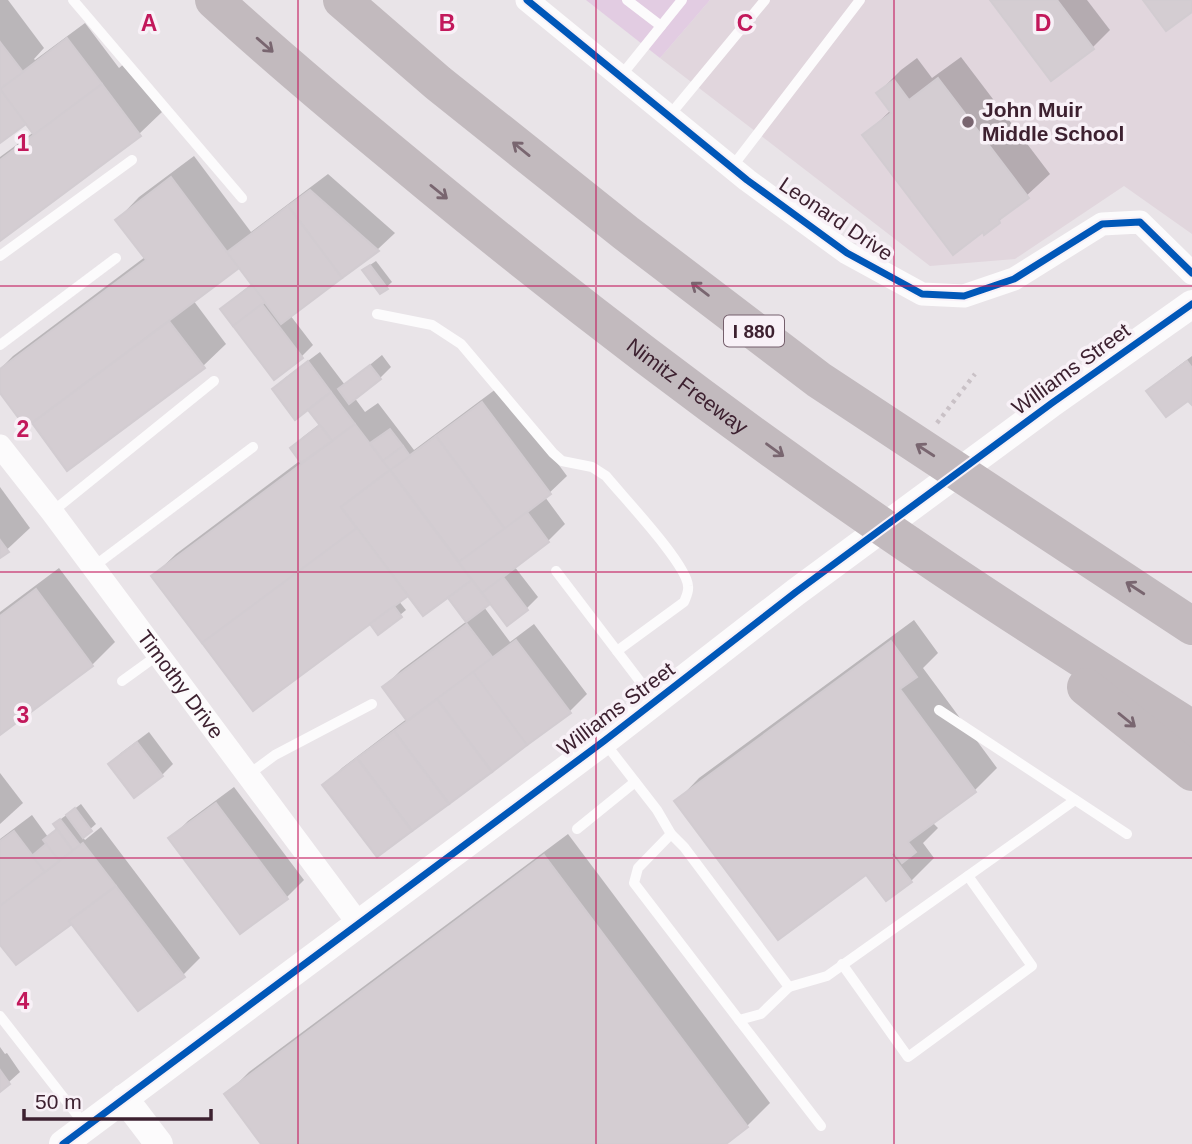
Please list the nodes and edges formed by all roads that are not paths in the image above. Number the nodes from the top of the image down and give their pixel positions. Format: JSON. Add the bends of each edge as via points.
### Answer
{"nodes":[{"id":1,"x":73,"y":0,"type":"edge"},
{"id":2,"x":214,"y":0,"type":"edge"},
{"id":3,"x":342,"y":0,"type":"edge"},
{"id":4,"x":527,"y":0,"type":"edge"},
{"id":5,"x":627,"y":0,"type":"edge"},
{"id":6,"x":682,"y":0,"type":"edge"},
{"id":7,"x":765,"y":0,"type":"edge"},
{"id":8,"x":860,"y":0,"type":"edge"},
{"id":9,"x":661,"y":26,"type":"junction"},
{"id":10,"x":620,"y":76,"type":"junction"},
{"id":11,"x":669,"y":116,"type":"junction"},
{"id":12,"x":132,"y":160,"type":"dead end"},
{"id":13,"x":732,"y":167,"type":"junction"},
{"id":14,"x":242,"y":198,"type":"dead end"},
{"id":15,"x":0,"y":256,"type":"edge"},
{"id":16,"x":116,"y":258,"type":"dead end"},
{"id":17,"x":1192,"y":273,"type":"edge"},
{"id":18,"x":1192,"y":304,"type":"edge"},
{"id":19,"x":377,"y":314,"type":"dead end"},
{"id":20,"x":0,"y":345,"type":"edge"},
{"id":21,"x":214,"y":382,"type":"dead end"},
{"id":22,"x":0,"y":446,"type":"edge"},
{"id":23,"x":253,"y":447,"type":"dead end"},
{"id":24,"x":52,"y":512,"type":"junction"},
{"id":25,"x":922,"y":553,"type":"junction"},
{"id":26,"x":93,"y":567,"type":"junction"},
{"id":27,"x":556,"y":571,"type":"dead end"},
{"id":28,"x":1192,"y":626,"type":"edge"},
{"id":29,"x":617,"y":651,"type":"junction"},
{"id":30,"x":158,"y":655,"type":"junction"},
{"id":31,"x":122,"y":681,"type":"dead end"},
{"id":32,"x":655,"y":701,"type":"junction"},
{"id":33,"x":372,"y":704,"type":"dead end"},
{"id":34,"x":939,"y":710,"type":"dead end"},
{"id":35,"x":1192,"y":729,"type":"edge"},
{"id":36,"x":604,"y":741,"type":"junction"},
{"id":37,"x":1192,"y":772,"type":"edge"},
{"id":38,"x":248,"y":775,"type":"junction"},
{"id":39,"x":635,"y":782,"type":"junction"},
{"id":40,"x":1075,"y":800,"type":"junction"},
{"id":41,"x":577,"y":829,"type":"dead end"},
{"id":42,"x":671,"y":834,"type":"junction"},
{"id":43,"x":1127,"y":834,"type":"dead end"},
{"id":44,"x":968,"y":876,"type":"junction"},
{"id":45,"x":358,"y":923,"type":"junction"},
{"id":46,"x":842,"y":964,"type":"junction"},
{"id":47,"x":789,"y":987,"type":"junction"},
{"id":48,"x":0,"y":1016,"type":"edge"},
{"id":49,"x":739,"y":1020,"type":"junction"},
{"id":50,"x":124,"y":1098,"type":"junction"},
{"id":51,"x":821,"y":1126,"type":"dead end"},
{"id":52,"x":87,"y":1127,"type":"junction"},
{"id":53,"x":63,"y":1144,"type":"edge"},
{"id":54,"x":159,"y":1144,"type":"edge"}],
"edges":[{"from":1,"to":14,"type":"lane"},
{"from":2,"to":25,"type":"highway","name":"Nimitz Freeway","one_way":true,"via":[[392,154],[564,293]]},
{"from":28,"to":3,"type":"highway","number":"I 880","one_way":true,"via":[[819,380],[626,233]]},
{"from":4,"to":10,"type":"street","name":"Leonard Drive"},
{"from":5,"to":9,"type":"lane"},
{"from":6,"to":9,"type":"lane"},
{"from":7,"to":11,"type":"lane"},
{"from":8,"to":13,"type":"lane"},
{"from":9,"to":10,"type":"lane"},
{"from":10,"to":11,"type":"street","name":"Leonard Drive"},
{"from":11,"to":13,"type":"street","name":"Leonard Drive"},
{"from":12,"to":15,"type":"lane"},
{"from":13,"to":17,"type":"street","name":"Leonard Drive","via":[[847,253],[922,294],[964,296],[1014,279],[1102,223],[1140,222]]},
{"from":16,"to":20,"type":"lane"},
{"from":18,"to":32,"type":"street","name":"Williams Street","via":[[796,592]]},
{"from":19,"to":29,"type":"lane","via":[[432,325],[461,344],[553,453],[562,461],[592,467],[606,477],[677,561],[688,584],[684,602]]},
{"from":21,"to":24,"type":"lane"},
{"from":22,"to":24,"type":"street","name":"Timothy Drive"},
{"from":23,"to":26,"type":"lane"},
{"from":24,"to":26,"type":"street","name":"Timothy Drive"},
{"from":25,"to":35,"type":"highway","name":"Nimitz Freeway"},
{"from":25,"to":37,"type":"highway","one_way":true},
{"from":26,"to":30,"type":"street","name":"Timothy Drive"},
{"from":27,"to":29,"type":"lane"},
{"from":29,"to":32,"type":"lane"},
{"from":30,"to":31,"type":"lane"},
{"from":30,"to":38,"type":"street","name":"Timothy Drive"},
{"from":32,"to":36,"type":"street","name":"Williams Street"},
{"from":33,"to":38,"type":"lane","via":[[275,755]]},
{"from":34,"to":40,"type":"lane"},
{"from":36,"to":39,"type":"lane"},
{"from":36,"to":45,"type":"street","name":"Williams Street"},
{"from":38,"to":45,"type":"street","name":"Timothy Drive"},
{"from":39,"to":41,"type":"lane"},
{"from":39,"to":42,"type":"lane"},
{"from":40,"to":43,"type":"lane"},
{"from":40,"to":44,"type":"lane"},
{"from":42,"to":47,"type":"lane"},
{"from":42,"to":49,"type":"lane","via":[[638,868],[634,883]]},
{"from":44,"to":46,"type":"lane"},
{"from":44,"to":46,"type":"lane","via":[[1032,966],[908,1057]]},
{"from":45,"to":50,"type":"street","name":"Williams Street"},
{"from":46,"to":47,"type":"lane","via":[[827,976]]},
{"from":47,"to":49,"type":"lane","via":[[761,1014]]},
{"from":48,"to":52,"type":"lane"},
{"from":49,"to":51,"type":"lane"},
{"from":50,"to":52,"type":"street","name":"Williams Street"},
{"from":50,"to":54,"type":"street"},
{"from":52,"to":53,"type":"street","name":"Williams Street"}]}
